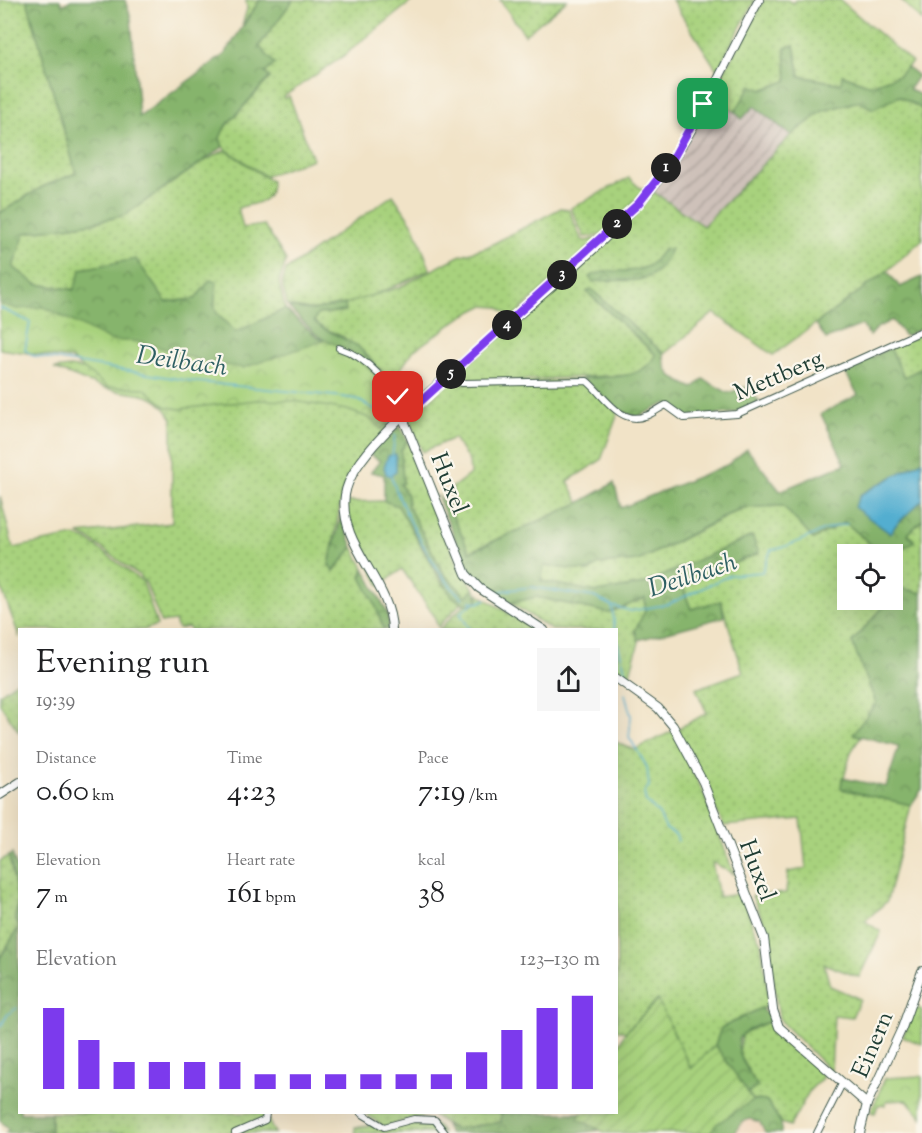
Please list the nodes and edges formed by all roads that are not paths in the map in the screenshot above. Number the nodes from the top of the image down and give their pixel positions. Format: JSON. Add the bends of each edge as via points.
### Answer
{"nodes":[{"id":1,"x":759,"y":0,"type":"edge"},
{"id":2,"x":922,"y":331,"type":"edge"},
{"id":3,"x":339,"y":348,"type":"dead end"},
{"id":4,"x":451,"y":375,"type":"junction"},
{"id":5,"x":405,"y":415,"type":"junction"},
{"id":6,"x":392,"y":628,"type":"edge"},
{"id":7,"x":541,"y":628,"type":"edge"},
{"id":8,"x":618,"y":679,"type":"edge"},
{"id":9,"x":18,"y":783,"type":"edge"},
{"id":10,"x":0,"y":795,"type":"edge"},
{"id":11,"x":922,"y":971,"type":"edge"},
{"id":12,"x":842,"y":1084,"type":"junction"},
{"id":13,"x":867,"y":1104,"type":"junction"},
{"id":14,"x":266,"y":1114,"type":"edge"},
{"id":15,"x":363,"y":1114,"type":"edge"},
{"id":16,"x":235,"y":1133,"type":"edge"},
{"id":17,"x":445,"y":1133,"type":"edge"},
{"id":18,"x":817,"y":1133,"type":"edge"},
{"id":19,"x":860,"y":1133,"type":"edge"}],
"edges":[{"from":1,"to":4,"type":"main road","via":[[671,162],[638,204]]},
{"from":2,"to":4,"type":"street","name":"Mettberg","via":[[732,415],[684,418],[666,405],[644,417],[632,418],[610,406],[586,381],[462,383]]},
{"from":3,"to":5,"type":"street","via":[[351,352],[391,388]]},
{"from":4,"to":5,"type":"main road"},
{"from":5,"to":6,"type":"main road","via":[[359,462],[345,492],[348,530],[386,605]]},
{"from":5,"to":7,"type":"main road","name":"Huxel","via":[[466,574],[479,588]]},
{"from":8,"to":12,"type":"main road","name":"Huxel","via":[[658,708],[673,726],[703,782],[764,938],[773,1010],[779,1027]]},
{"from":9,"to":10,"type":"main road"},
{"from":11,"to":13,"type":"main road","name":"Einern","via":[[902,1028]]},
{"from":12,"to":13,"type":"main road","name":"Huxel"},
{"from":12,"to":18,"type":"street"},
{"from":13,"to":19,"type":"main road","name":"Einern"},
{"from":14,"to":16,"type":"street","via":[[265,1120]]},
{"from":15,"to":17,"type":"street","via":[[384,1127],[414,1119],[435,1120]]}]}
